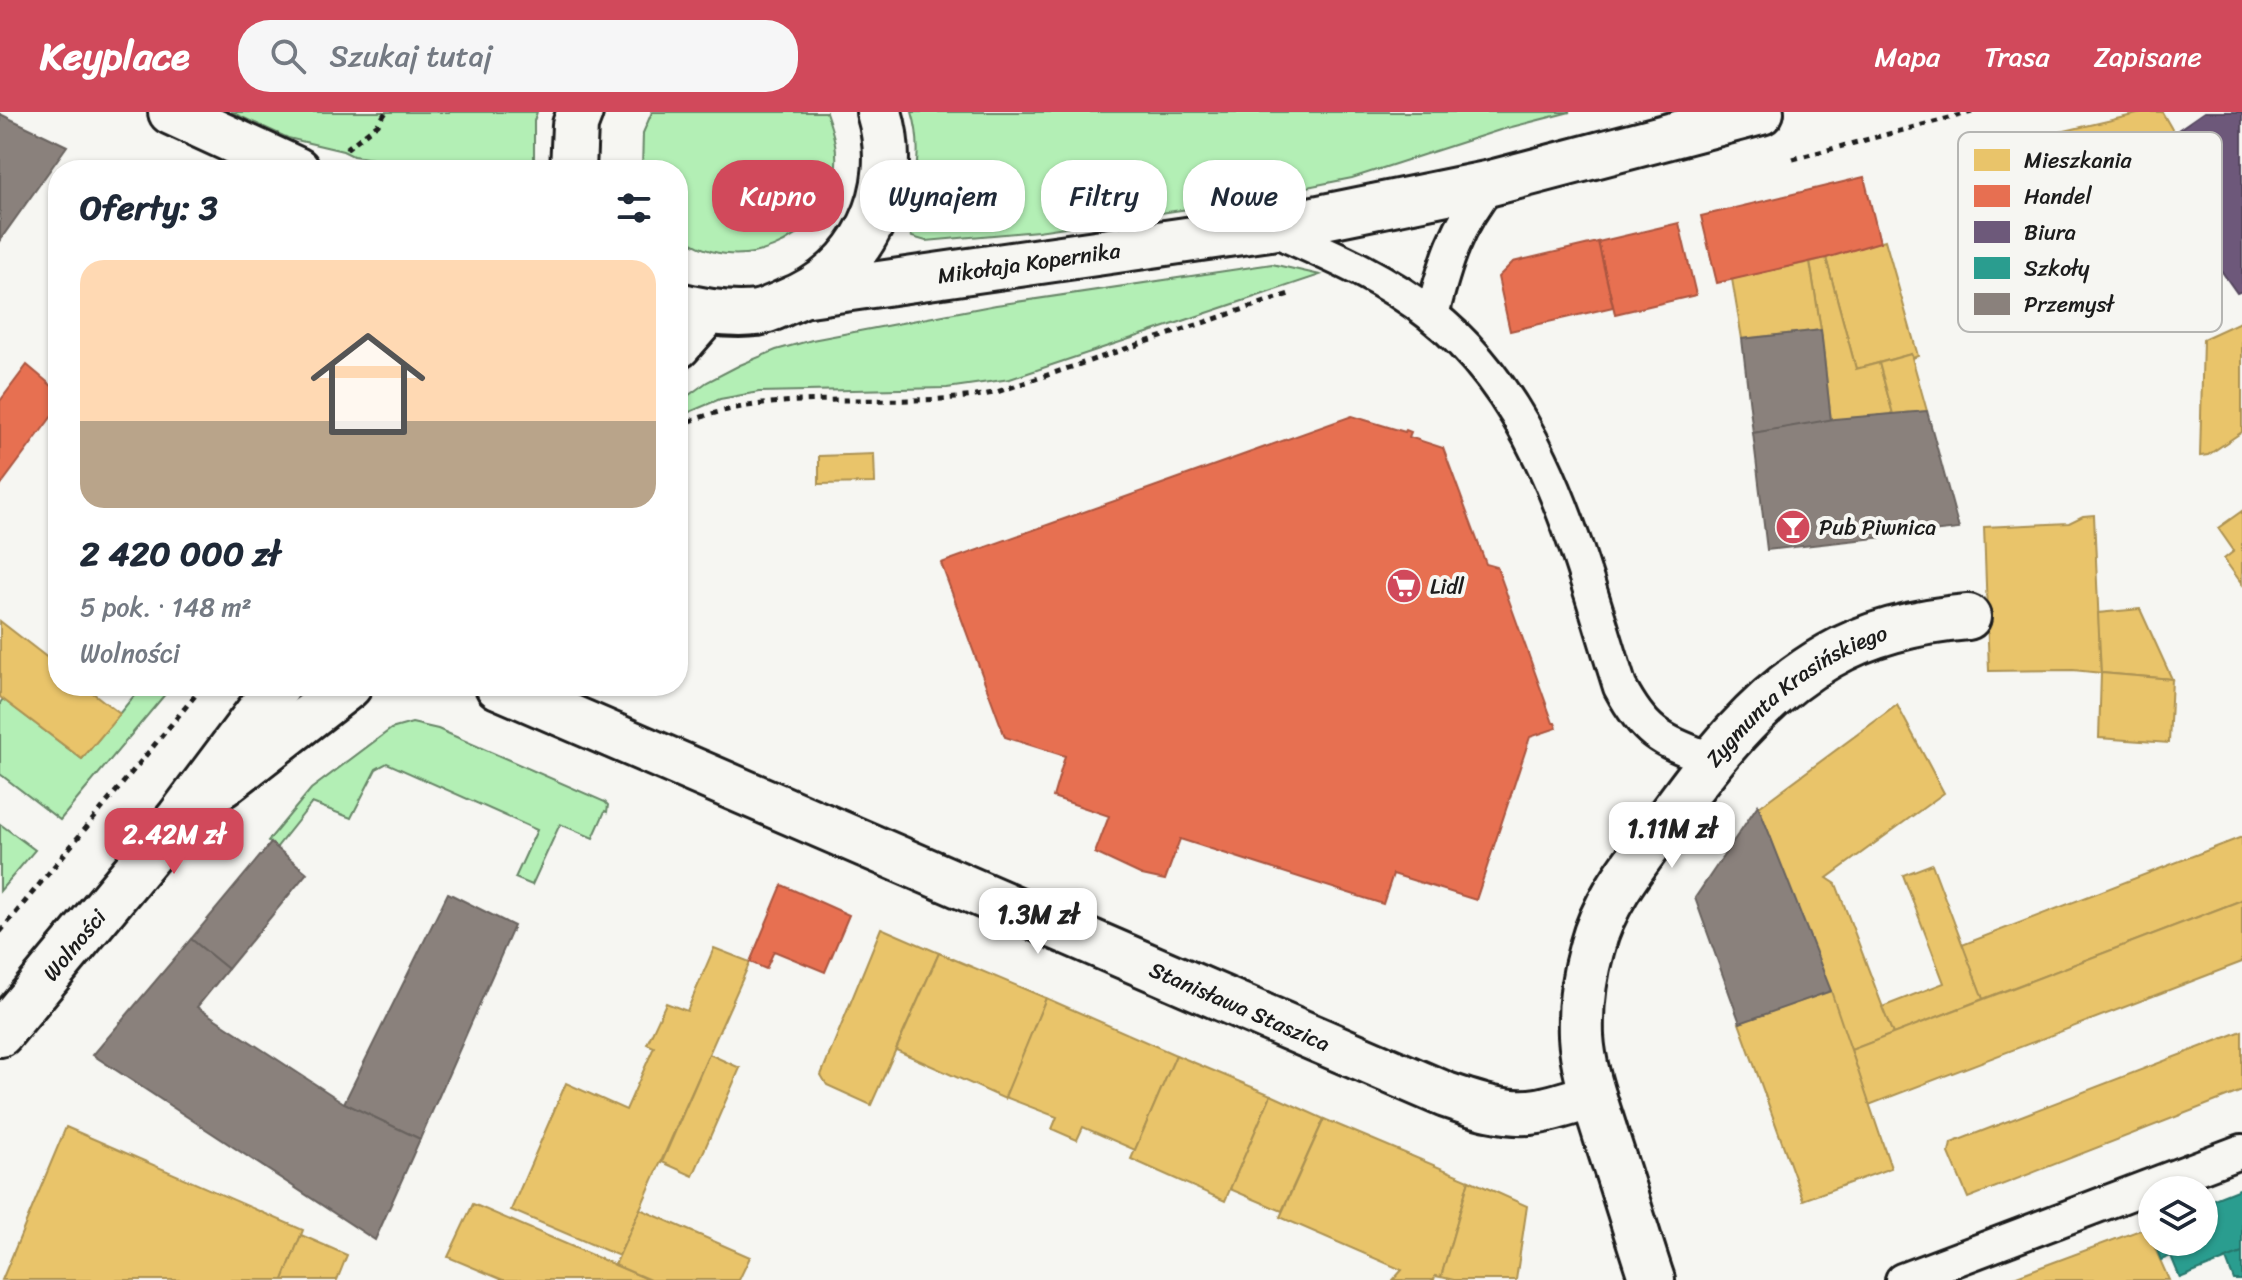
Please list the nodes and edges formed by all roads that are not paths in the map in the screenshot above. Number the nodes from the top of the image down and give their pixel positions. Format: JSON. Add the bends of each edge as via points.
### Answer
{"nodes":[{"id":1,"x":171,"y":112,"type":"edge"},
{"id":2,"x":580,"y":112,"type":"edge"},
{"id":3,"x":879,"y":112,"type":"edge"},
{"id":4,"x":1761,"y":112,"type":"edge"},
{"id":5,"x":275,"y":160,"type":"edge"},
{"id":6,"x":573,"y":160,"type":"edge"},
{"id":7,"x":1491,"y":183,"type":"junction"},
{"id":8,"x":1306,"y":221,"type":"edge"},
{"id":9,"x":1242,"y":232,"type":"edge"},
{"id":10,"x":1279,"y":232,"type":"edge"},
{"id":11,"x":809,"y":294,"type":"junction"},
{"id":12,"x":692,"y":309,"type":"edge"},
{"id":13,"x":1432,"y":315,"type":"junction"},
{"id":14,"x":1968,"y":617,"type":"dead end"},
{"id":15,"x":270,"y":696,"type":"edge"},
{"id":16,"x":336,"y":696,"type":"edge"},
{"id":17,"x":521,"y":696,"type":"edge"},
{"id":18,"x":1712,"y":760,"type":"junction"},
{"id":19,"x":179,"y":818,"type":"junction"},
{"id":20,"x":0,"y":1034,"type":"edge"},
{"id":21,"x":1593,"y":1096,"type":"junction"},
{"id":22,"x":2242,"y":1151,"type":"edge"},
{"id":23,"x":1652,"y":1280,"type":"edge"},
{"id":24,"x":1902,"y":1280,"type":"edge"}],
"edges":[{"from":1,"to":5,"type":"street"},
{"from":2,"to":6,"type":"street"},
{"from":3,"to":11,"type":"street","via":[[886,136],[885,182],[871,226],[845,265]]},
{"from":4,"to":7,"type":"street","name":"Mikołaja Kopernika"},
{"from":7,"to":8,"type":"street","name":"Mikołaja Kopernika"},
{"from":7,"to":13,"type":"lane","via":[[1469,210],[1451,249]]},
{"from":9,"to":11,"type":"street","name":"Mikołaja Kopernika"},
{"from":10,"to":13,"type":"lane","via":[[1365,271]]},
{"from":11,"to":12,"type":"street","via":[[759,312]]},
{"from":13,"to":18,"type":"lane","via":[[1488,373],[1540,454],[1629,705],[1659,737]]},
{"from":14,"to":18,"type":"street","name":"Zygmunta Krasińskiego","via":[[1895,628],[1827,656],[1757,708]]},
{"from":15,"to":19,"type":"street","name":"Wolności"},
{"from":16,"to":19,"type":"street","name":"Wolności"},
{"from":17,"to":21,"type":"street","name":"Stanisława Staszica","via":[[1446,1095],[1508,1111],[1537,1111]]},
{"from":18,"to":21,"type":"street","name":"Zygmunta Krasińskiego","via":[[1632,867],[1592,945],[1581,1038]]},
{"from":19,"to":20,"type":"street","name":"Wolności"},
{"from":21,"to":23,"type":"street","name":"Zygmunta Krasińskiego"},
{"from":22,"to":24,"type":"lane"}]}
